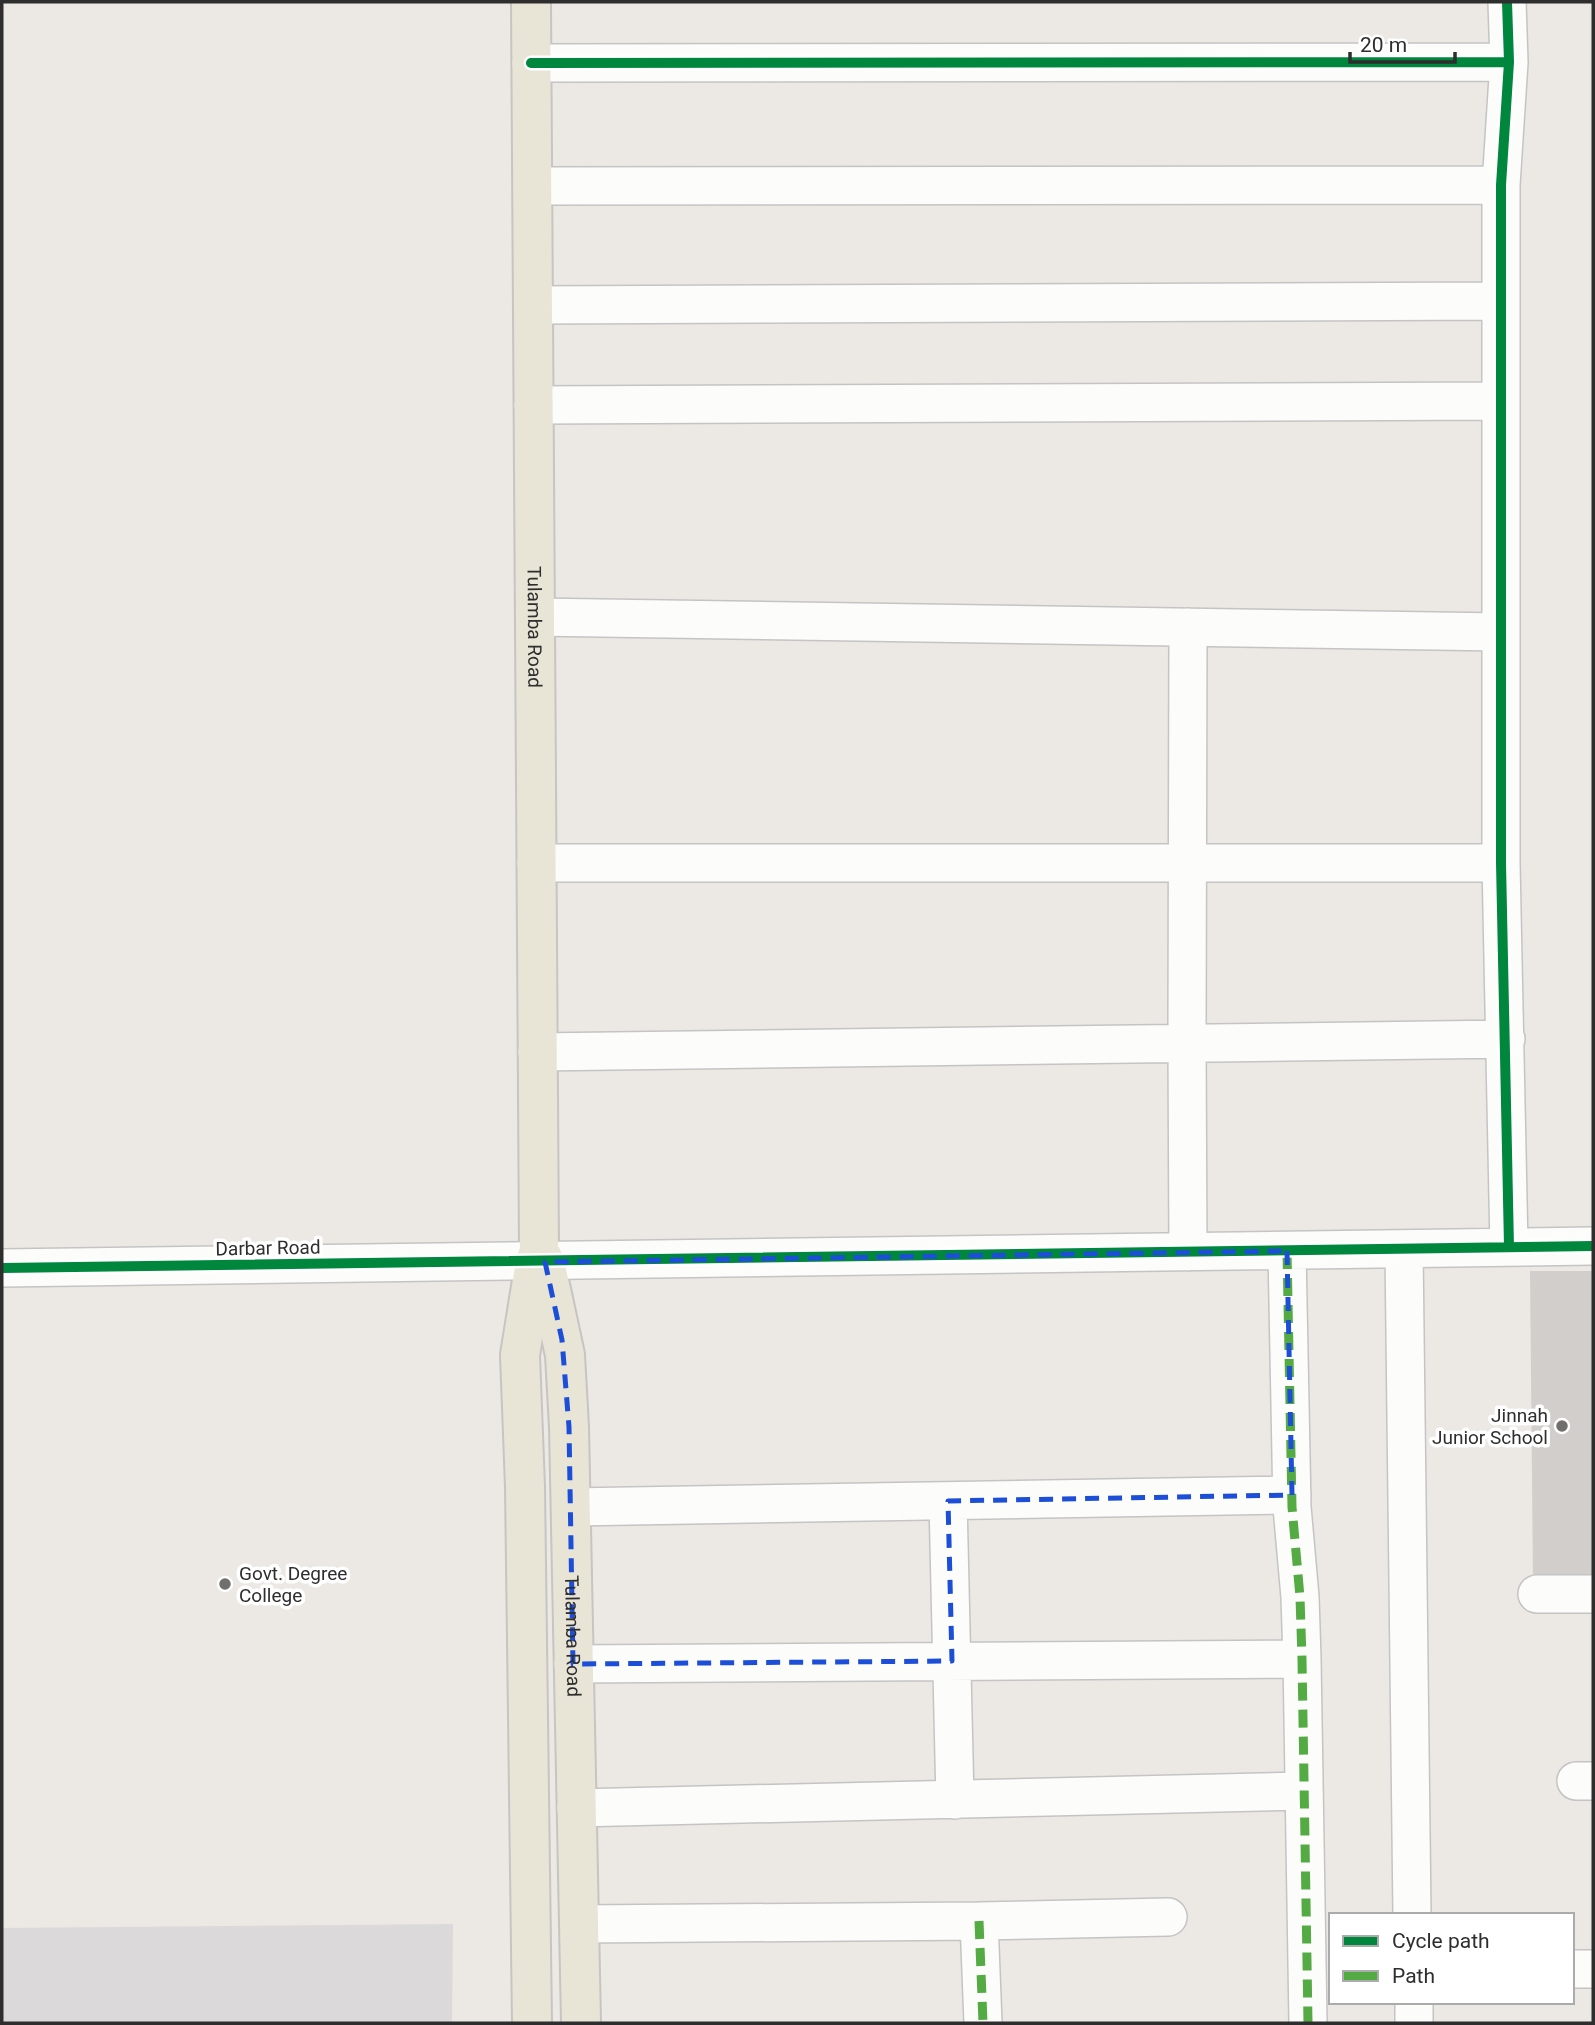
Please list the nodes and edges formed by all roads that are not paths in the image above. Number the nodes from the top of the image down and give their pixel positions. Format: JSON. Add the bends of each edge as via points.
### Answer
{"nodes":[{"id":1,"x":531,"y":2,"type":"edge"},
{"id":2,"x":1507,"y":2,"type":"edge"},
{"id":3,"x":1509,"y":62,"type":"junction"},
{"id":4,"x":531,"y":63,"type":"junction"},
{"id":5,"x":1501,"y":185,"type":"junction"},
{"id":6,"x":532,"y":186,"type":"junction"},
{"id":7,"x":1501,"y":301,"type":"junction"},
{"id":8,"x":533,"y":305,"type":"junction"},
{"id":9,"x":1501,"y":401,"type":"junction"},
{"id":10,"x":533,"y":405,"type":"junction"},
{"id":11,"x":535,"y":617,"type":"junction"},
{"id":12,"x":1188,"y":627,"type":"junction"},
{"id":13,"x":1501,"y":632,"type":"junction"},
{"id":14,"x":536,"y":863,"type":"junction"},
{"id":15,"x":1188,"y":863,"type":"junction"},
{"id":16,"x":1501,"y":863,"type":"junction"},
{"id":17,"x":1506,"y":1039,"type":"junction"},
{"id":18,"x":1187,"y":1043,"type":"junction"},
{"id":19,"x":537,"y":1052,"type":"junction"},
{"id":20,"x":1593,"y":1246,"type":"edge"},
{"id":21,"x":1509,"y":1247,"type":"junction"},
{"id":22,"x":1404,"y":1249,"type":"junction"},
{"id":23,"x":1287,"y":1251,"type":"junction"},
{"id":24,"x":1188,"y":1252,"type":"junction"},
{"id":25,"x":540,"y":1258,"type":"junction"},
{"id":26,"x":2,"y":1269,"type":"edge"},
{"id":27,"x":1292,"y":1495,"type":"junction"},
{"id":28,"x":948,"y":1501,"type":"junction"},
{"id":29,"x":571,"y":1507,"type":"junction"},
{"id":30,"x":1537,"y":1594,"type":"dead end"},
{"id":31,"x":1593,"y":1594,"type":"edge"},
{"id":32,"x":1302,"y":1659,"type":"junction"},
{"id":33,"x":952,"y":1661,"type":"junction"},
{"id":34,"x":573,"y":1664,"type":"junction"},
{"id":35,"x":1304,"y":1791,"type":"junction"},
{"id":36,"x":955,"y":1800,"type":"junction"},
{"id":37,"x":576,"y":1808,"type":"junction"},
{"id":38,"x":1412,"y":1913,"type":"edge"},
{"id":39,"x":1168,"y":1917,"type":"dead end"},
{"id":40,"x":979,"y":1921,"type":"junction"},
{"id":41,"x":580,"y":1924,"type":"junction"},
{"id":42,"x":1574,"y":1969,"type":"edge"},
{"id":43,"x":1593,"y":1969,"type":"edge"},
{"id":44,"x":1414,"y":2004,"type":"edge"},
{"id":45,"x":532,"y":2023,"type":"edge"},
{"id":46,"x":581,"y":2023,"type":"edge"},
{"id":47,"x":983,"y":2023,"type":"edge"},
{"id":48,"x":1308,"y":2023,"type":"edge"},
{"id":49,"x":1414,"y":2023,"type":"edge"}],
"edges":[{"from":1,"to":4,"type":"main road","name":"Tulamba Road"},
{"from":2,"to":3,"type":"street"},
{"from":3,"to":4,"type":"street"},
{"from":3,"to":5,"type":"street"},
{"from":4,"to":6,"type":"main road","name":"Tulamba Road"},
{"from":5,"to":6,"type":"street"},
{"from":5,"to":7,"type":"street"},
{"from":6,"to":8,"type":"main road","name":"Tulamba Road"},
{"from":7,"to":8,"type":"street"},
{"from":7,"to":9,"type":"street"},
{"from":8,"to":10,"type":"main road","name":"Tulamba Road"},
{"from":9,"to":10,"type":"street"},
{"from":9,"to":13,"type":"street"},
{"from":10,"to":11,"type":"main road","name":"Tulamba Road"},
{"from":11,"to":12,"type":"street"},
{"from":11,"to":14,"type":"main road","name":"Tulamba Road"},
{"from":12,"to":13,"type":"street"},
{"from":12,"to":15,"type":"street"},
{"from":13,"to":16,"type":"street"},
{"from":14,"to":15,"type":"street"},
{"from":14,"to":19,"type":"main road","name":"Tulamba Road"},
{"from":15,"to":16,"type":"street"},
{"from":15,"to":18,"type":"street"},
{"from":16,"to":17,"type":"street"},
{"from":17,"to":18,"type":"street"},
{"from":17,"to":21,"type":"street"},
{"from":18,"to":19,"type":"street"},
{"from":18,"to":24,"type":"street"},
{"from":19,"to":25,"type":"main road","name":"Tulamba Road"},
{"from":20,"to":21,"type":"street","name":"Darbar Road"},
{"from":21,"to":22,"type":"street","name":"Darbar Road"},
{"from":22,"to":23,"type":"street","name":"Darbar Road"},
{"from":22,"to":38,"type":"street"},
{"from":23,"to":24,"type":"street","name":"Darbar Road"},
{"from":23,"to":27,"type":"street"},
{"from":24,"to":25,"type":"street","name":"Darbar Road"},
{"from":25,"to":26,"type":"street","name":"Darbar Road"},
{"from":25,"to":29,"type":"main road","name":"Tulamba Road","via":[[565,1355]]},
{"from":25,"to":45,"type":"main road","name":"Tulamba Road","via":[[520,1355]]},
{"from":27,"to":28,"type":"street"},
{"from":27,"to":32,"type":"street"},
{"from":28,"to":29,"type":"street"},
{"from":28,"to":33,"type":"street"},
{"from":29,"to":34,"type":"main road","name":"Tulamba Road"},
{"from":30,"to":31,"type":"street"},
{"from":32,"to":33,"type":"street"},
{"from":32,"to":35,"type":"street"},
{"from":33,"to":34,"type":"street"},
{"from":33,"to":36,"type":"street"},
{"from":34,"to":37,"type":"main road","name":"Tulamba Road"},
{"from":35,"to":36,"type":"street"},
{"from":35,"to":48,"type":"street"},
{"from":36,"to":37,"type":"street"},
{"from":37,"to":41,"type":"main road","name":"Tulamba Road"},
{"from":39,"to":40,"type":"street"},
{"from":40,"to":41,"type":"street"},
{"from":40,"to":47,"type":"street"},
{"from":41,"to":46,"type":"main road","name":"Tulamba Road"},
{"from":42,"to":43,"type":"street"},
{"from":44,"to":49,"type":"street"}]}
